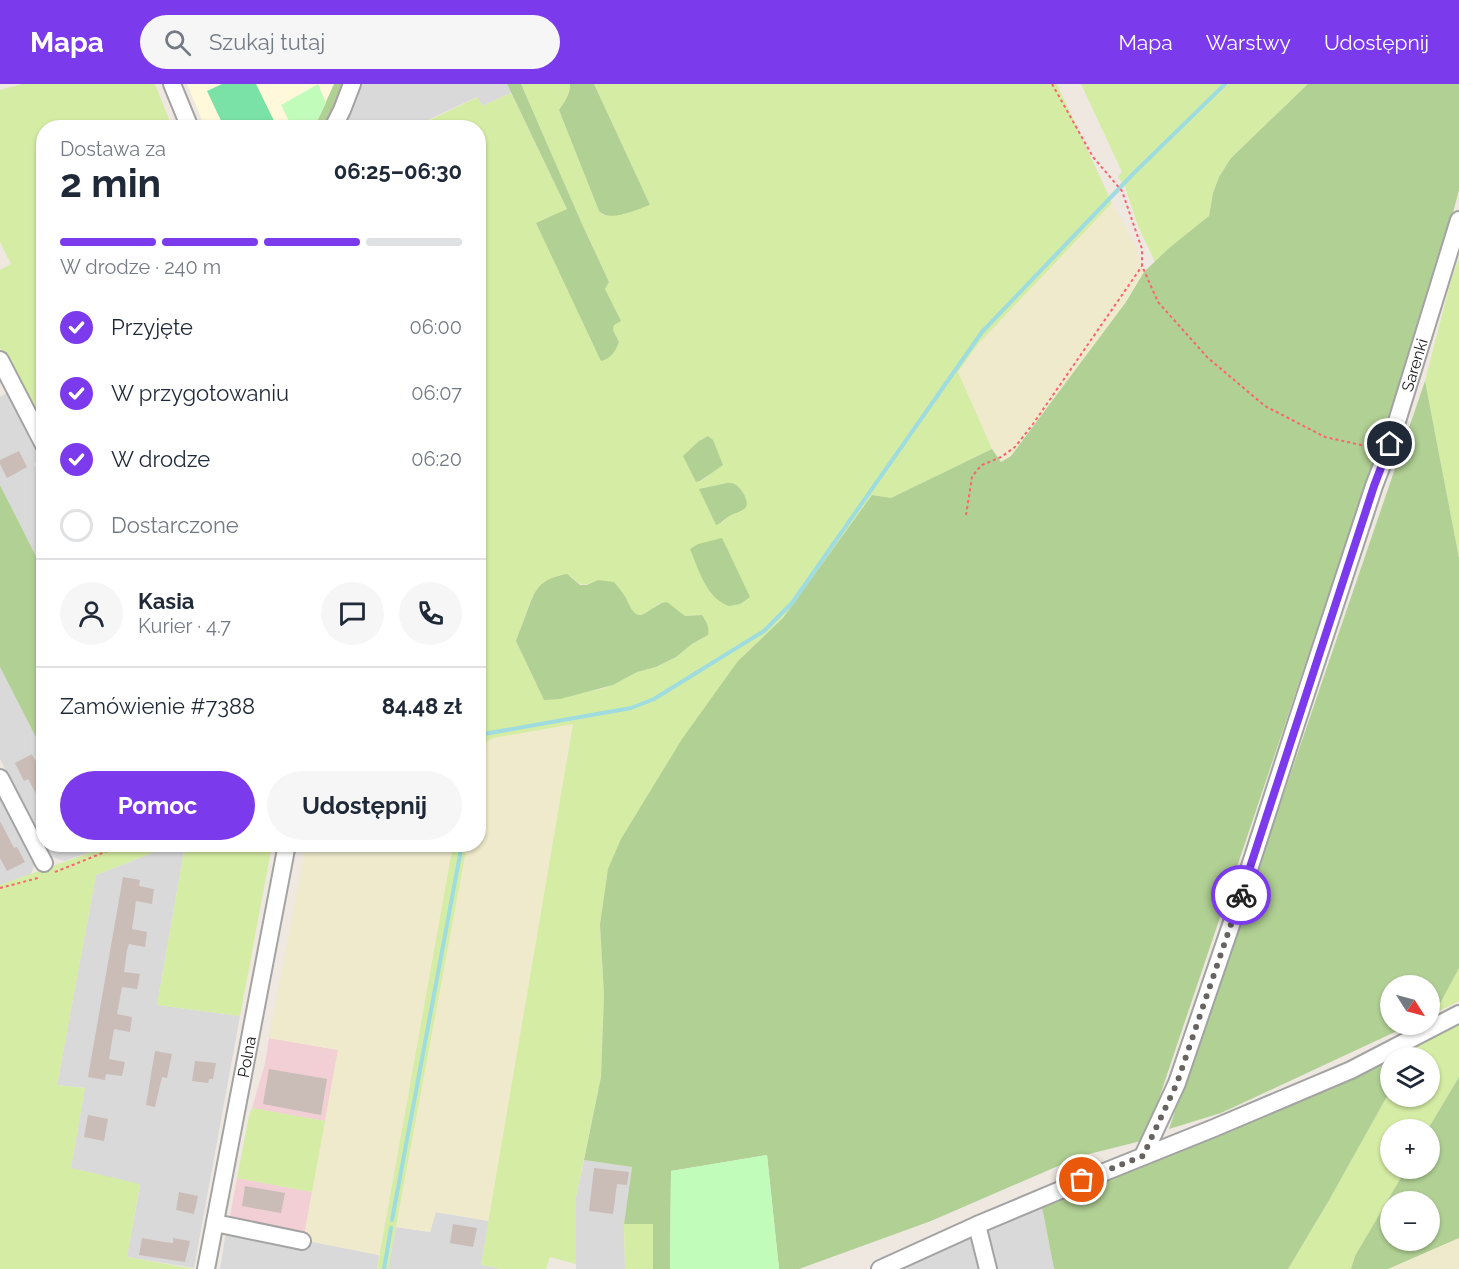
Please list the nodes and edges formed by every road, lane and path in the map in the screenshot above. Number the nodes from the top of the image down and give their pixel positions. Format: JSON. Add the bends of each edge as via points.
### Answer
{"nodes":[{"id":1,"x":172,"y":84,"type":"edge"},
{"id":2,"x":352,"y":84,"type":"edge"},
{"id":3,"x":1052,"y":84,"type":"edge"},
{"id":4,"x":187,"y":120,"type":"edge"},
{"id":5,"x":337,"y":120,"type":"edge"},
{"id":6,"x":1459,"y":220,"type":"edge"},
{"id":7,"x":1142,"y":266,"type":"junction"},
{"id":8,"x":0,"y":360,"type":"edge"},
{"id":9,"x":36,"y":430,"type":"edge"},
{"id":10,"x":1390,"y":444,"type":"junction"},
{"id":11,"x":966,"y":515,"type":"dead end"},
{"id":12,"x":0,"y":778,"type":"edge"},
{"id":13,"x":102,"y":852,"type":"edge"},
{"id":14,"x":285,"y":852,"type":"edge"},
{"id":15,"x":44,"y":872,"type":"junction"},
{"id":16,"x":0,"y":888,"type":"edge"},
{"id":17,"x":1459,"y":1014,"type":"edge"},
{"id":18,"x":1143,"y":1156,"type":"junction"},
{"id":19,"x":215,"y":1223,"type":"junction"},
{"id":20,"x":976,"y":1225,"type":"junction"},
{"id":21,"x":302,"y":1241,"type":"dead end"},
{"id":22,"x":206,"y":1269,"type":"edge"},
{"id":23,"x":880,"y":1269,"type":"edge"},
{"id":24,"x":988,"y":1269,"type":"edge"}],
"edges":[{"from":1,"to":4,"type":"street"},
{"from":2,"to":5,"type":"street"},
{"from":3,"to":7,"type":"path","via":[[1093,157],[1122,191],[1142,249]]},
{"from":6,"to":10,"type":"street","name":"Sarenki"},
{"from":7,"to":10,"type":"path","via":[[1158,302],[1208,358],[1264,406],[1325,437],[1361,445]]},
{"from":7,"to":11,"type":"path","via":[[1015,447],[982,465],[972,477]]},
{"from":8,"to":9,"type":"street"},
{"from":10,"to":18,"type":"street","name":"Sarenki","via":[[1232,925],[1177,1083]]},
{"from":12,"to":15,"type":"street"},
{"from":13,"to":15,"type":"path"},
{"from":14,"to":19,"type":"street","name":"Polna"},
{"from":15,"to":16,"type":"path"},
{"from":17,"to":18,"type":"street","via":[[1351,1070]]},
{"from":18,"to":20,"type":"street"},
{"from":19,"to":21,"type":"street"},
{"from":19,"to":22,"type":"street","name":"Polna"},
{"from":20,"to":23,"type":"street"},
{"from":20,"to":24,"type":"street"}]}
